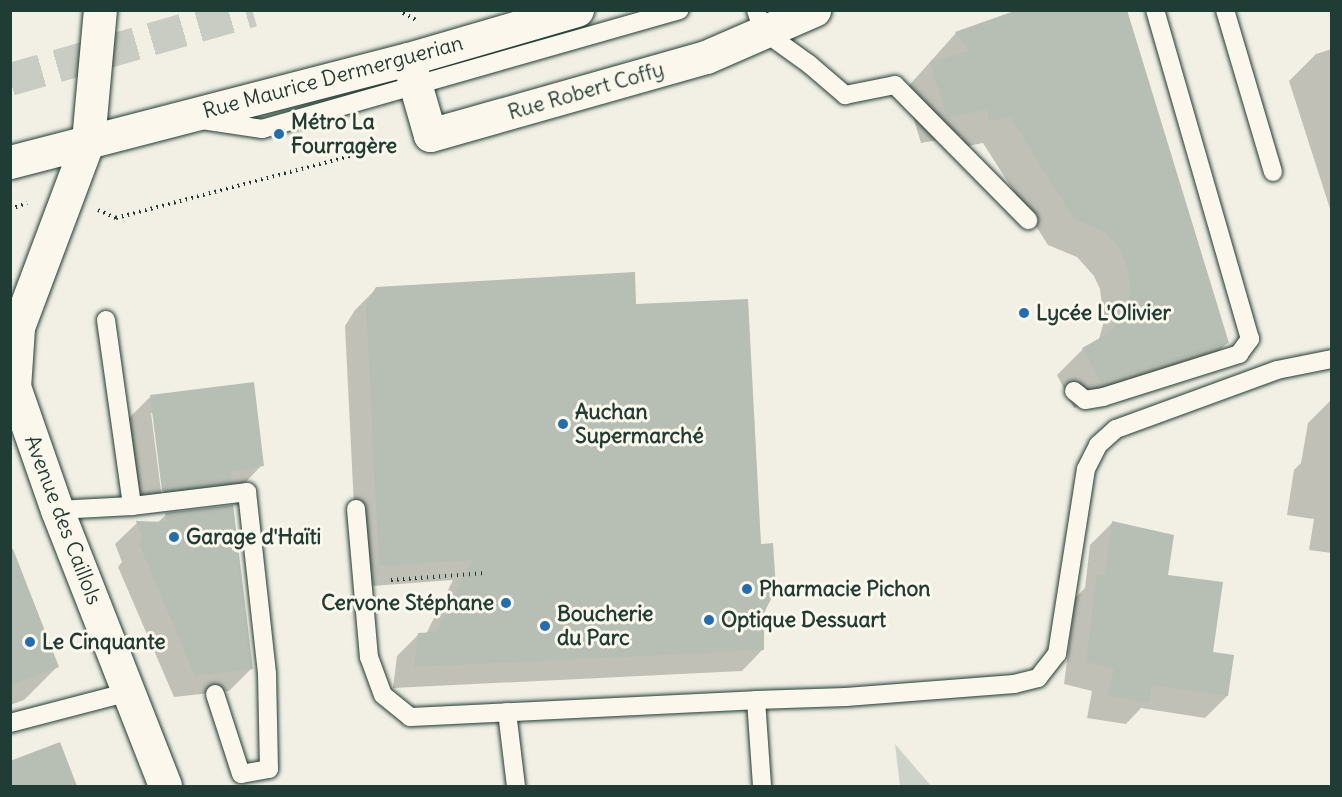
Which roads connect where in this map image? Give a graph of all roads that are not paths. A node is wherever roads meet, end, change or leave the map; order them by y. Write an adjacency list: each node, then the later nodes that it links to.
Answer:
1 (100, 10): 9 (street, Avenue des Caillols)
2 (577, 10): 8 (street, Rue Maurice Dermerguerian)
3 (679, 10): 8 (lane)
4 (814, 10): 7 (street, Rue Robert Coffy)
5 (1155, 10): 16 (lane)
6 (1225, 10): 11 (lane)
7 (760, 21): 8 (street, Rue Robert Coffy); 12 (lane)
8 (412, 72): 9 (street, Rue Maurice Dermerguerian)
9 (88, 141): 10 (street); 15 (street, Avenue des Caillols)
10 (10, 162)
11 (1272, 172)
12 (1028, 220)
13 (106, 320): 17 (lane)
14 (1332, 359): 22 (lane)
15 (12, 382): 19 (street, Avenue des Caillols)
16 (1074, 391)
17 (132, 506): 19 (lane); 21 (lane)
18 (356, 509): 23 (lane)
19 (57, 510): 20 (street, Avenue des Caillols)
20 (129, 692): 24 (lane); 25 (street, Avenue des Caillols)
21 (215, 694)
22 (756, 700): 23 (lane); 27 (lane)
23 (507, 712): 26 (lane)
24 (10, 723)
25 (165, 786)
26 (516, 786)
27 (762, 786)

